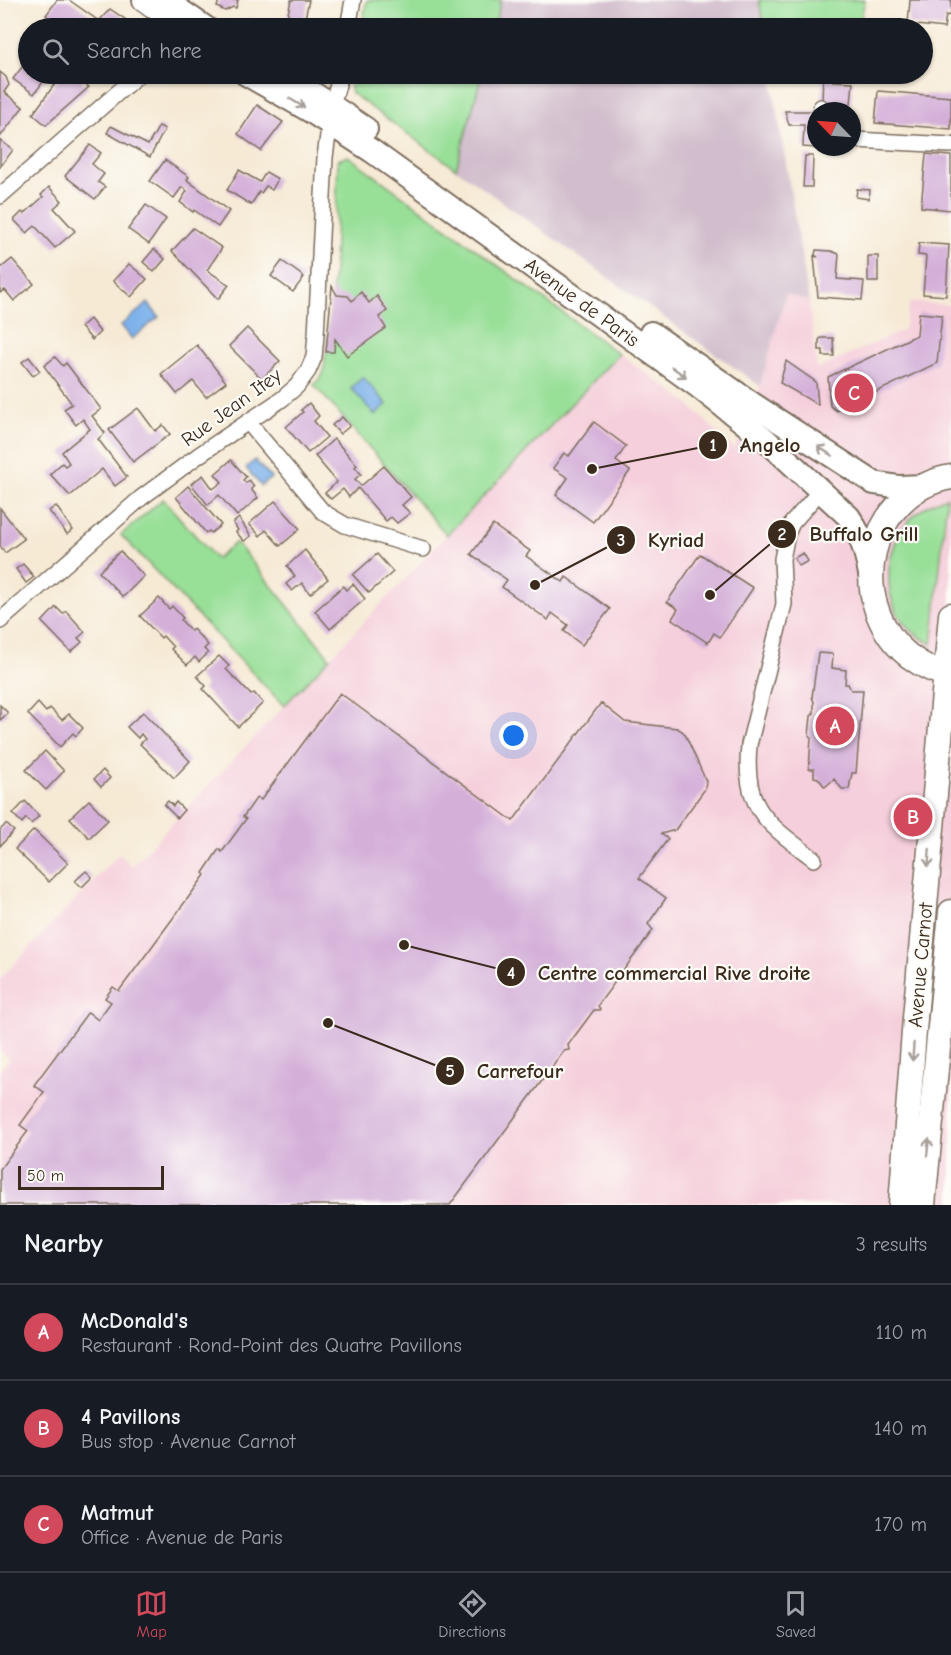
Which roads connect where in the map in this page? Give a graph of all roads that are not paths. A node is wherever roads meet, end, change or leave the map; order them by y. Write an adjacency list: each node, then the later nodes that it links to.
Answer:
1 (144, 0): 4 (main road)
2 (165, 0): 5 (main road)
3 (353, 0): 6 (street)
4 (177, 18)
5 (184, 18)
6 (350, 18)
7 (128, 84): 14 (street)
8 (267, 84): 11 (main road, Avenue de Paris, one-way to 11)
9 (296, 84): 11 (main road, Avenue de Paris)
10 (338, 84): 11 (street, Rue Jean Itey)
11 (331, 114): 15 (street, Rue Jean Itey); 17 (main road, Avenue de Paris, one-way to 11); 18 (main road, Avenue de Paris, one-way to 18)
12 (861, 140): 13 (street)
13 (951, 146)
14 (0, 196)
15 (248, 422): 19 (street); 22 (street, Rue Jean Itey)
16 (951, 477): 17 (main road)
17 (923, 486): 20 (main road)
18 (821, 490): 20 (main road, Avenue de Paris); 24 (street)
19 (423, 549)
20 (870, 574): 23 (main road)
21 (951, 615): 23 (main road, Avenue Carnot)
22 (0, 621)
23 (948, 674): 26 (main road, Avenue Carnot, one-way to 26)
24 (814, 859)
25 (951, 912): 27 (main road, Avenue Carnot, one-way to 25)
26 (901, 1205)
27 (923, 1205)

